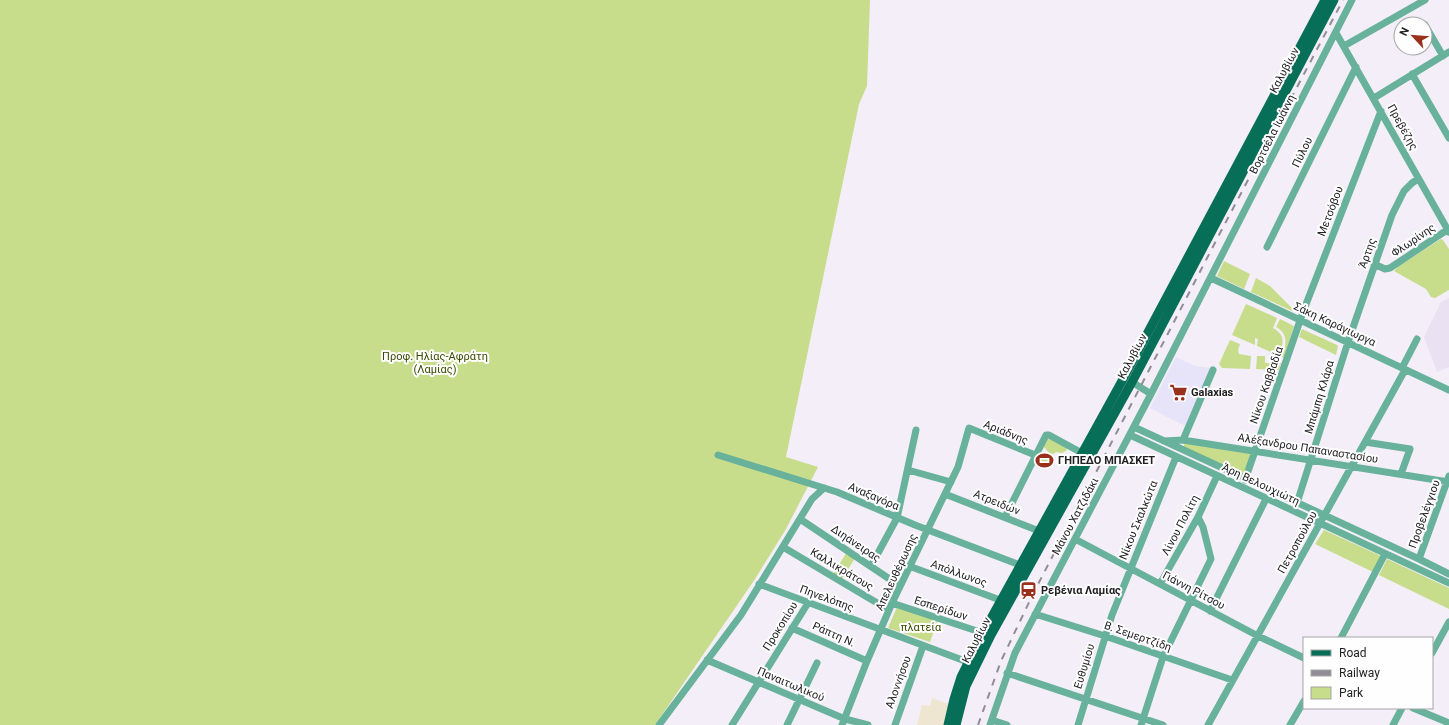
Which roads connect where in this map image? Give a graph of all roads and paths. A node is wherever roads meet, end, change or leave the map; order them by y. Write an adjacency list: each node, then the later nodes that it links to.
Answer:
1 (1324, 0): 35 (main road, Καλυβίων)
2 (1334, 0): 24 (main road, Καλυβίων)
3 (1352, 0): 5 (street, Βορτσέλα Ιωάννη)
4 (1425, 0): 7 (street)
5 (1336, 33): 7 (street, Πρεβέζης); 18 (street, Βορτσέλα Ιωάννη)
6 (1433, 36): 8 (street)
7 (1344, 46): 9 (street, Πρεβέζης)
8 (1446, 54): 10 (street)
9 (1356, 67): 11 (street, Πρεβέζης); 16 (street, Πύλου)
10 (1412, 74): 11 (street); 13 (street)
11 (1374, 98): 12 (street, Πρεβέζης)
12 (1381, 111): 14 (street, Πρεβέζης); 19 (street, Μετσόβου)
13 (1449, 138)
14 (1418, 178): 15 (street, Πρεβέζης); 17 (street, Άρτης)
15 (1448, 231): 17 (street, Φλωρίνης)
16 (1267, 247)
17 (1374, 264): 21 (street, Άρτης)
18 (1211, 278): 19 (street, Σάκη Καράγιωργα); 26 (street, Μάνου Χατζιδάκι)
19 (1300, 320): 21 (street, Σάκη Καράγιωργα); 34 (street, Νίκου Καββαδία)
20 (1416, 339): 22 (street, Πετροπούλου)
21 (1348, 342): 22 (street, Σάκη Καράγιωργα); 39 (street, Μπάμπη Κλάρα)
22 (1404, 369): 25 (street, Σάκη Καράγιωργα); 33 (street, Πετροπούλου)
23 (1213, 370): 31 (street)
24 (1132, 382): 26 (street); 93 (main road, Καλυβίων)
25 (1449, 390)
26 (1151, 394): 27 (street, Μάνου Χατζιδάκι)
27 (1134, 427): 30 (street, Μάνου Χατζιδάκι); 32 (street, Άρη Βελουχιώτη)
28 (969, 428): 37 (street, Αριάδνης); 46 (street, Απελευθέρωσης)
29 (916, 430): 41 (street)
30 (1130, 435): 38 (street, Άρη Βελουχιώτη); 59 (street, Μάνου Χατζιδάκι)
31 (1183, 440): 32 (street, Αλέξανδρου Παπαναστασίου); 34 (street, Αλέξανδρου Παπαναστασίου)
32 (1164, 441): 44 (street, Άρη Βελουχιώτη)
33 (1365, 442): 40 (street, Πετροπούλου); 42 (street)
34 (1256, 451): 39 (street, Αλέξανδρου Παπαναστασίου); 44 (street, Νίκου Καββαδία)
35 (1082, 453): 37 (street); 58 (main road, Καλυβίων)
36 (718, 455): 47 (street, Αναξαγόρα)
37 (1035, 456): 52 (street)
38 (1176, 457): 43 (street, Άρη Βελουχιώτη); 66 (street, Νίκου Σκαλκώτα)
39 (1311, 459): 40 (street, Αλέξανδρου Παπαναστασίου); 50 (street, Μπάμπη Κλάρα)
40 (1352, 467): 42 (street, Αλέξανδρου Παπαναστασίου); 51 (street, Πετροπούλου)
41 (908, 470): 46 (street); 55 (street)
42 (1401, 474): 45 (street, Αλέξανδρου Παπαναστασίου)
43 (1217, 476): 49 (street, Άρη Βελουχιώτη); 53 (street, Λίνου Πολίτη)
44 (1245, 480): 50 (street, Άρη Βελουχιώτη)
45 (1448, 480): 62 (street, Προβελέγγιου)
46 (951, 482): 48 (street, Απελευθέρωσης)
47 (824, 488): 54 (street); 55 (street, Αναξαγόρα)
48 (946, 494): 52 (street, Ατρειδών); 57 (street, Απελευθέρωσης)
49 (1266, 499): 56 (street, Άρη Βελουχιώτη); 77 (street)
50 (1297, 504): 51 (street, Άρη Βελουχιώτη)
51 (1324, 515): 56 (street, Πετροπούλου); 62 (street, Άρη Βελουχιώτη)
52 (1004, 517): 58 (street, Ατρειδών)
53 (1198, 517): 70 (street, Λίνου Πολίτη); 73 (street)
54 (800, 518): 60 (street); 64 (street, Διηάνειρας)
55 (897, 518): 57 (street, Αναξαγόρα); 64 (street)
56 (1320, 523): 61 (street, Άρη Βελουχιώτη); 84 (street, Πετροπούλου)
57 (927, 530): 63 (street, Αναξαγόρα); 65 (street, Απελευθέρωσης)
58 (1039, 531): 63 (main road, Καλυβίων)
59 (1075, 539): 66 (street, Γιάννη Ρίτσου); 78 (street, Μάνου Χατζιδάκι)
60 (783, 547): 69 (street); 76 (street, Καλλικράτους)
61 (1385, 554): 68 (street, Άρη Βελουχιώτη); 85 (street)
62 (1419, 559): 67 (street, Άρη Βελουχιώτη)
63 (1020, 565): 72 (main road, Καλυβίων)
64 (871, 566): 71 (street, Διηάνειρας)
65 (910, 566): 71 (street, Απελευθέρωσης); 72 (street, Απόλλωνος)
66 (1130, 569): 70 (street, Γιάννη Ρίτσου); 83 (street, Ευθυμίου)
67 (1449, 574)
68 (1449, 583)
69 (759, 584): 74 (street, Πηνελόπης); 90 (street)
70 (1160, 584): 73 (street, Γιάννη Ρίτσου)
71 (900, 586): 75 (street, Απελευθέρωσης)
72 (1000, 600): 82 (main road, Καλυβίων)
73 (1191, 601): 77 (street, Γιάννη Ρίτσου); 88 (street)
74 (808, 603): 80 (street, Προκοπίου); 81 (street, Πηνελόπης)
75 (892, 603): 76 (street, Απελευθέρωσης); 82 (street, Εσπερίδων)
76 (889, 610): 81 (street, Απελευθέρωσης)
77 (1210, 611): 84 (street, Γιάννη Ρίτσου)
78 (1035, 614): 83 (street, Β. Σεμερτζίδη); 94 (street, Μάνου Χατζιδάκι)
79 (1449, 622): 87 (street)
80 (792, 628): 91 (street, Ράπτη Ν.); 96 (street, Προκοπίου)
81 (881, 630): 86 (street, Πηνελόπης); 91 (street, Απελευθέρωσης)
82 (983, 633): 93 (main road, Καλυβίων)
83 (1105, 636): 88 (street, Β. Σεμερτζίδη); 98 (street, Ευθυμίου)
84 (1258, 636): 89 (street, Γιάννη Ρίτσου); 95 (street, Πετροπούλου)
85 (1342, 637)
86 (923, 646): 93 (street, Πηνελόπης); 110 (street, Αλοννήσου)
87 (1433, 651)
88 (1163, 657): 95 (street, Β. Σεμερτζίδη); 104 (street)
89 (1303, 658)
90 (707, 660): 96 (street, Παναιτωλικού); 106 (street)
91 (867, 661): 102 (street, Απελευθέρωσης)
92 (817, 663): 97 (street)
93 (972, 664): 111 (main road, Καλυβίων); 112 (main road, Καλυβίων)
94 (1007, 673): 98 (street); 103 (street, Μάνου Χατζιδάκι)
95 (1232, 680): 116 (street, Πετροπούλου)
96 (758, 682): 97 (street, Παναιτωλικού); 107 (street, Προκοπίου)
97 (799, 699): 102 (street, Παναιτωλικού); 108 (street)
98 (1086, 699): 104 (street); 114 (street, Ευθυμίου)
99 (1303, 703): 117 (street)
100 (1401, 709): 118 (street)
101 (1415, 709): 105 (street)
102 (843, 722): 109 (street, Παναιτωλικού)
103 (991, 722): 113 (street)
104 (1142, 722): 115 (street)
105 (1449, 723)
106 (659, 725)
107 (732, 725)
108 (787, 725)
109 (868, 725)
110 (895, 725)
111 (948, 725)
112 (956, 725)
113 (1007, 725)
114 (1078, 725)
115 (1163, 725)
116 (1208, 725)
117 (1290, 725)
118 (1393, 725)

